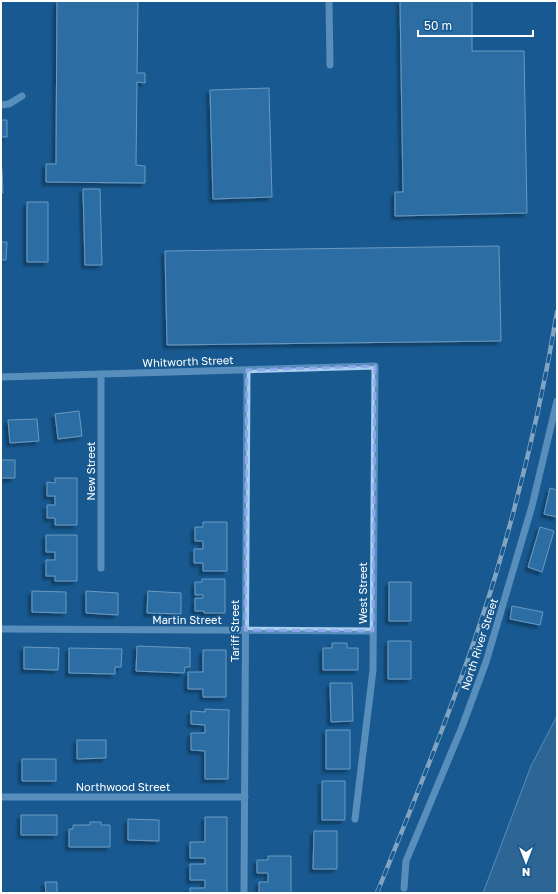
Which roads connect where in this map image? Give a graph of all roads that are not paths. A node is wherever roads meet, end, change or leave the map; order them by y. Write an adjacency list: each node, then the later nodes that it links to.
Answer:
1 (329, 1): 2 (street)
2 (330, 65)
3 (22, 96): 4 (street)
4 (1, 105)
5 (375, 366): 6 (street, Whitworth Street); 13 (street, West Street)
6 (247, 370): 7 (street, Whitworth Street); 12 (street, Tariff Street)
7 (101, 374): 8 (street, Whitworth Street); 10 (street, New Street)
8 (1, 377)
9 (557, 401): 17 (street, North River Street)
10 (101, 568)
11 (1, 629): 12 (street, Martin Street)
12 (245, 630): 13 (street, Martin Street); 15 (street, Tariff Street)
13 (373, 631): 16 (street, West Street)
14 (1, 797): 15 (street, Northwood Street)
15 (245, 797): 18 (street, Tariff Street)
16 (355, 819)
17 (404, 888)
18 (244, 893)

